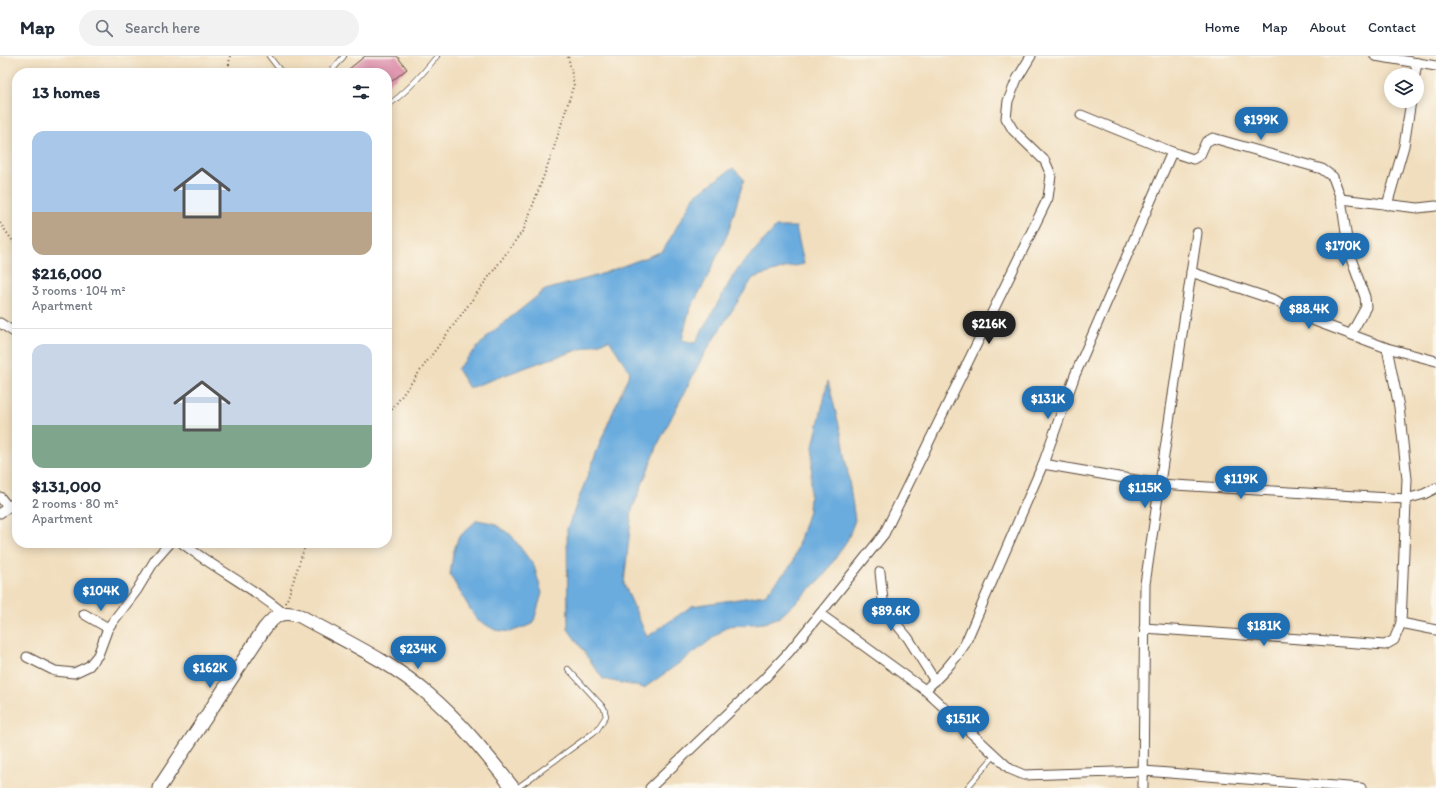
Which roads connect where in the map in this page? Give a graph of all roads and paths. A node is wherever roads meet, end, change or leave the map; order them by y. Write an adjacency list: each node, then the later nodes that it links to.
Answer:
1 (230, 56): 10 (path)
2 (269, 56): 11 (lane)
3 (344, 56): 12 (lane)
4 (438, 56): 14 (lane)
5 (568, 56): 30 (path)
6 (1031, 56): 45 (street)
7 (1374, 56): 8 (street)
8 (1417, 63): 9 (street); 13 (street)
9 (1436, 66)
10 (229, 68)
11 (278, 68)
12 (334, 68)
13 (1416, 68)
14 (392, 102)
15 (1410, 108): 19 (street)
16 (1082, 115): 17 (street)
17 (1172, 152): 18 (street); 31 (street)
18 (1340, 199): 19 (street); 27 (street)
19 (1387, 205): 20 (street)
20 (1436, 206)
21 (0, 223): 23 (path)
22 (1197, 233): 24 (street)
23 (12, 240)
24 (1191, 272): 27 (street); 32 (street)
25 (0, 323): 26 (street)
26 (12, 331)
27 (1351, 334): 28 (street)
28 (1387, 348): 29 (street); 35 (street)
29 (1436, 361)
30 (392, 409)
31 (1043, 464): 32 (street); 52 (street)
32 (1159, 484): 35 (street); 48 (street)
33 (1436, 488): 35 (street)
34 (0, 497): 37 (street)
35 (1406, 499): 46 (street)
36 (12, 504): 37 (street)
37 (8, 507): 38 (street)
38 (0, 513)
39 (166, 548): 47 (street)
40 (189, 548): 43 (street)
41 (304, 548): 43 (path)
42 (880, 572): 52 (street)
43 (283, 613): 56 (street); 57 (street)
44 (84, 614): 47 (street)
45 (820, 614): 53 (street); 59 (street)
46 (1401, 623): 48 (street); 49 (street)
47 (108, 628): 50 (street)
48 (1144, 628): 55 (street)
49 (1436, 630)
50 (27, 657)
51 (568, 669): 58 (lane)
52 (935, 681): 53 (street)
53 (925, 690): 54 (street)
54 (994, 755): 55 (street); 60 (lane)
55 (1144, 771): 61 (street); 62 (street)
56 (159, 788)
57 (513, 788)
58 (517, 788)
59 (650, 788)
60 (967, 788)
61 (1143, 788)
62 (1361, 788)

